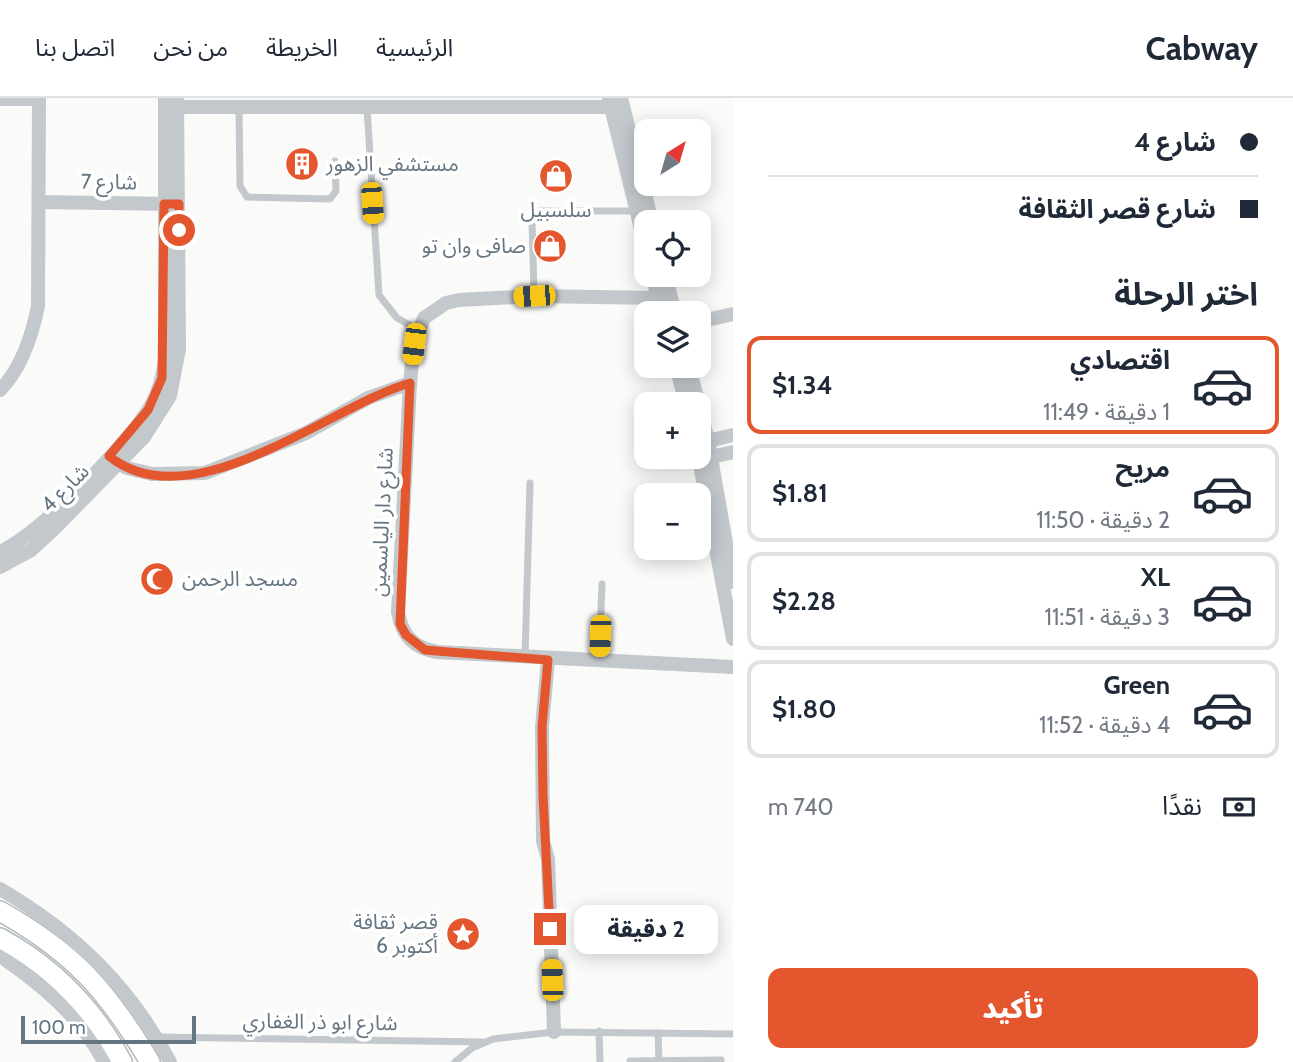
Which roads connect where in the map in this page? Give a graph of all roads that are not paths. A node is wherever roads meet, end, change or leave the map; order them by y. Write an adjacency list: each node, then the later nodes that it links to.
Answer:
1 (0, 99): 2 (street)
2 (39, 99): 9 (street)
3 (171, 103): 4 (street); 10 (street, شارع 4); 11 (street, شارع 4)
4 (205, 103): 7 (street)
5 (615, 103): 6 (street); 12 (street); 13 (street)
6 (367, 108): 7 (street); 21 (lane)
7 (239, 109): 8 (lane)
8 (335, 161)
9 (38, 202): 10 (street, شارع 7); 23 (street)
10 (164, 204): 11 (street, شارع 7); 28 (street, شارع 4)
11 (179, 204): 28 (street, شارع 4)
12 (636, 210)
13 (648, 210)
14 (634, 211): 16 (lane)
15 (655, 287): 17 (street)
16 (534, 296): 17 (street); 21 (street)
17 (658, 298): 18 (street)
18 (659, 301)
19 (733, 314): 20 (street)
20 (711, 319)
21 (417, 329): 22 (street, شارع دار الياسمين)
22 (410, 383): 28 (street); 37 (street, شارع دار الياسمين)
23 (0, 390)
24 (733, 435): 25 (street)
25 (711, 440)
26 (733, 452): 27 (street)
27 (711, 455)
28 (114, 460): 32 (street, شارع 4); 33 (street, شارع 4)
29 (707, 469): 36 (street)
30 (708, 469): 34 (street)
31 (530, 483): 37 (lane)
32 (0, 552)
33 (0, 567)
34 (733, 582)
35 (602, 584): 39 (lane)
36 (733, 639)
37 (525, 658): 38 (street, شارع دار الياسمين)
38 (548, 660): 39 (street, شارع دار الياسمين); 45 (street)
39 (599, 662): 40 (street, شارع دار الياسمين)
40 (733, 667)
41 (4, 902): 48 (street); 55 (street)
42 (0, 938): 54 (street)
43 (0, 956): 53 (street)
44 (599, 1031): 45 (lane, شارع ابو ذر الغفاري); 46 (lane, شارع ابو ذر الغفاري); 58 (lane)
45 (554, 1032): 49 (lane, شارع ابو ذر الغفاري)
46 (659, 1033): 47 (lane, شارع ابو ذر الغفاري); 51 (lane)
47 (733, 1034)
48 (157, 1037): 49 (lane, شارع ابو ذر الغفاري); 56 (street)
49 (482, 1042): 57 (lane, شارع ابو ذر الغفاري)
50 (630, 1060): 51 (lane)
51 (659, 1060): 52 (lane)
52 (721, 1060)
53 (104, 1062)
54 (122, 1062)
55 (150, 1062)
56 (170, 1062)
57 (455, 1062)
58 (600, 1062)

